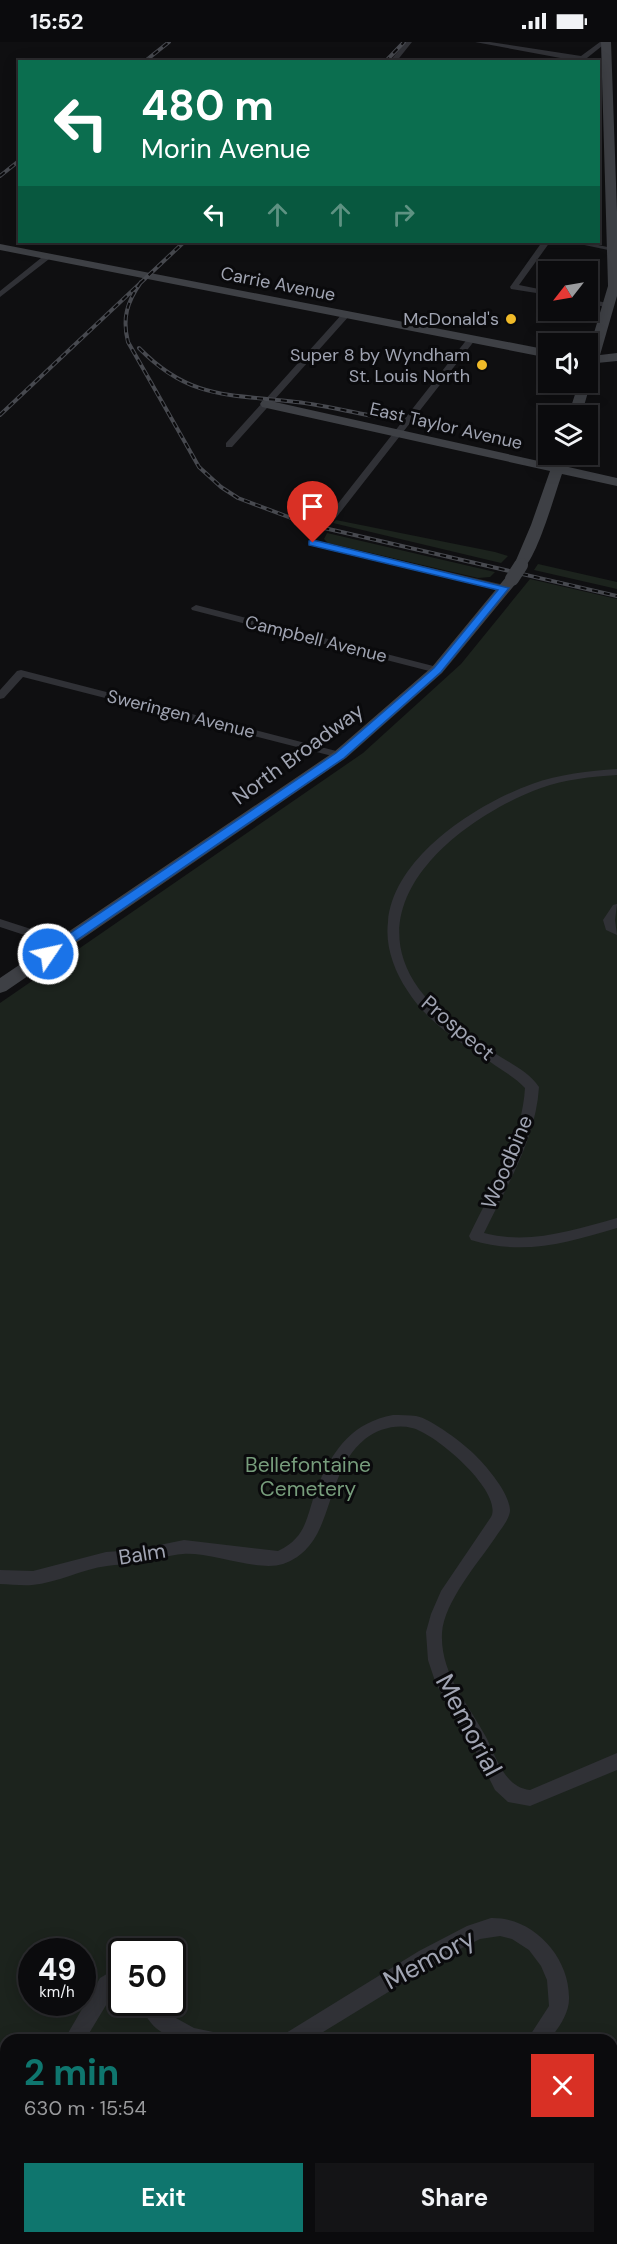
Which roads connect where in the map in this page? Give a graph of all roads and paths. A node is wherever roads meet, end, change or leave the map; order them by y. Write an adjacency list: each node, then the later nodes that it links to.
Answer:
1 (409, 42): 4 (street)
2 (478, 42): 5 (street)
3 (605, 42): 5 (street); 6 (main road)
4 (394, 60)
5 (578, 60)
6 (603, 102): 7 (main road)
7 (604, 146): 11 (main road)
8 (545, 243): 13 (street)
9 (580, 243): 11 (street)
10 (0, 247): 12 (main road, Carrie Avenue)
11 (613, 249): 16 (main road)
12 (49, 256): 14 (street); 17 (main road, Carrie Avenue)
13 (538, 291)
14 (0, 295)
15 (598, 303): 16 (street)
16 (609, 306): 18 (main road)
17 (346, 315): 19 (main road, Carrie Avenue); 24 (street)
18 (599, 339): 20 (main road)
19 (471, 340): 21 (main road, Carrie Avenue); 25 (street)
20 (617, 348)
21 (538, 352)
22 (617, 357): 23 (main road)
23 (598, 359)
24 (266, 404): 25 (main road, East Taylor Avenue); 26 (street)
25 (398, 433): 28 (main road, East Taylor Avenue); 30 (street)
26 (229, 445)
27 (558, 465): 28 (main road, North Broadway)
28 (557, 469): 29 (main road, East Taylor Avenue); 32 (main road, North Broadway)
29 (617, 482)
30 (332, 517)
31 (313, 543): 32 (street)
32 (512, 577): 34 (main road, North Broadway)
33 (196, 608): 34 (street, Campbell Avenue)
34 (437, 670): 36 (main road, North Broadway)
35 (0, 696): 36 (street, Sweringen Avenue)
36 (340, 755): 41 (main road, North Broadway)
37 (617, 772): 43 (street, Prospect)
38 (617, 908): 40 (street)
39 (0, 923): 41 (street)
40 (613, 929)
41 (64, 944): 42 (main road, North Broadway)
42 (0, 987)
43 (532, 1087): 44 (street, Woodbine)
44 (617, 1223)
45 (285, 1555): 46 (street, Balm); 47 (street, Memorial)
46 (0, 1577)
47 (617, 1761)
48 (108, 1984): 50 (street)
49 (156, 2016): 51 (street)
50 (78, 2034)
51 (186, 2034)
52 (303, 2034): 53 (street, Memory)
53 (542, 2034)

